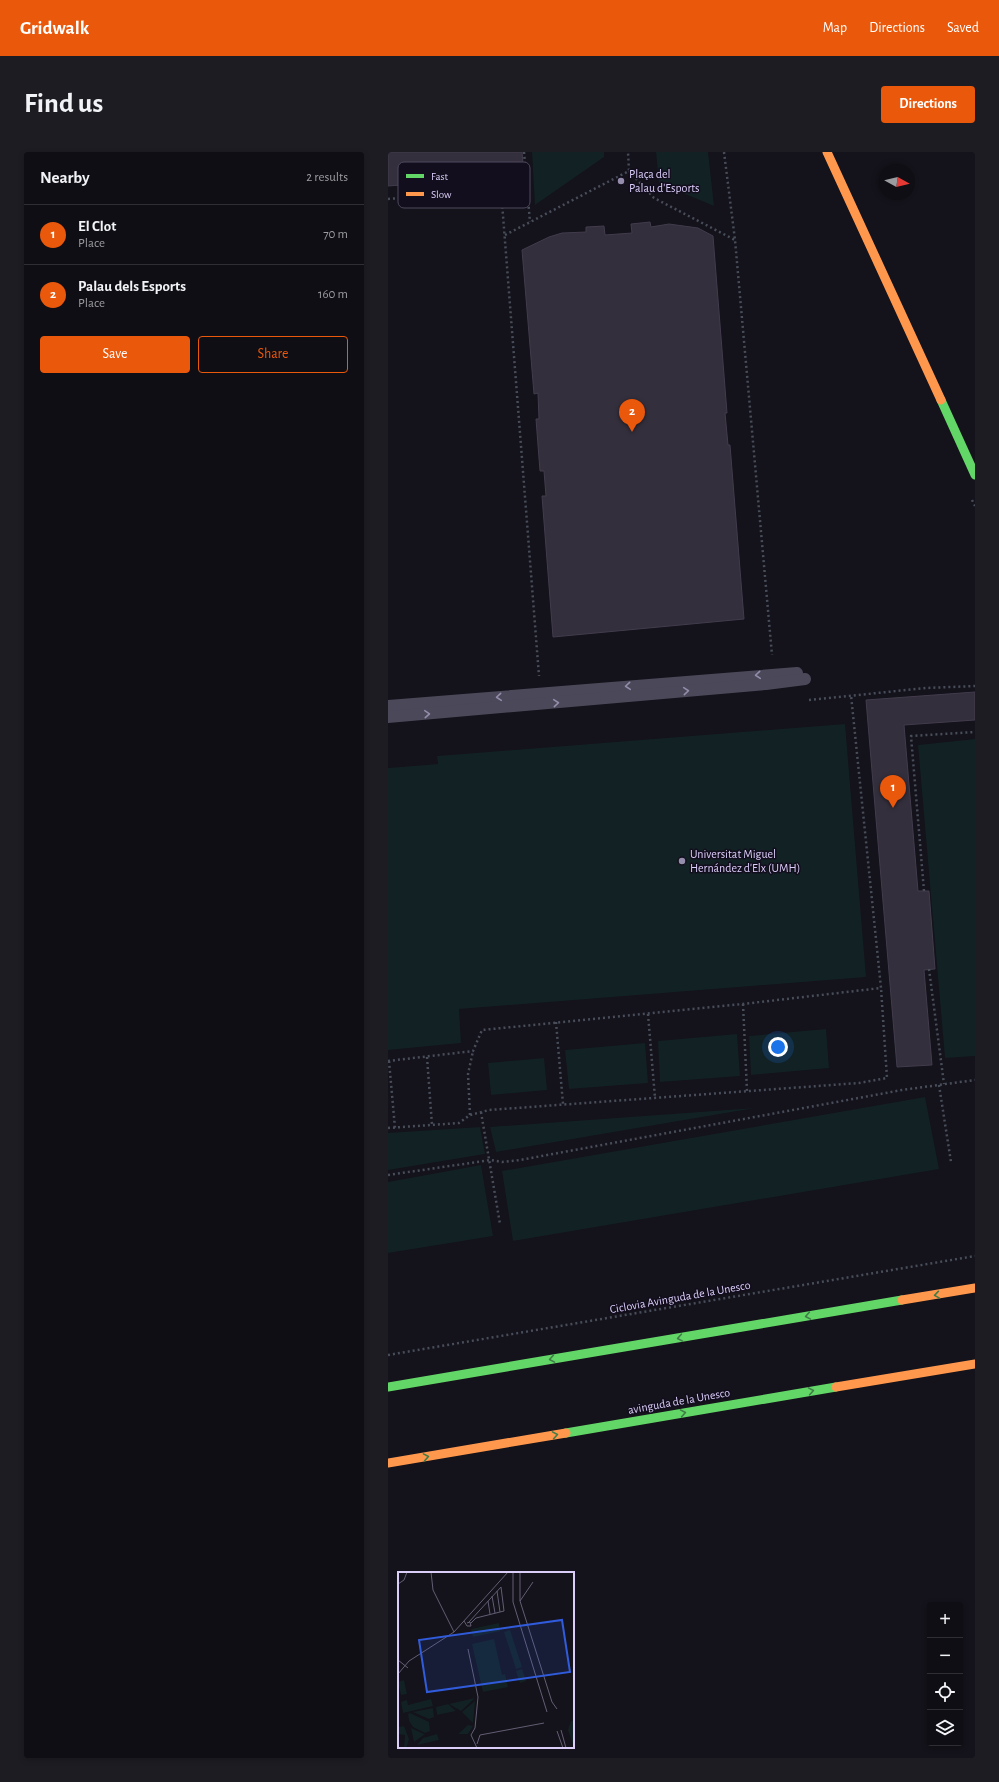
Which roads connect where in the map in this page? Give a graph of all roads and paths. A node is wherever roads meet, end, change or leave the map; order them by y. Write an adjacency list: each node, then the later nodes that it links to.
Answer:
1 (524, 152): 5 (path)
2 (628, 152): 6 (path)
3 (724, 152): 13 (path)
4 (827, 152): 14 (main road)
5 (525, 162)
6 (629, 171): 11 (path); 13 (path)
7 (398, 199): 8 (path)
8 (388, 200)
9 (503, 208): 12 (path)
10 (529, 208): 11 (path)
11 (530, 222): 12 (path)
12 (505, 235): 16 (path)
13 (735, 240): 15 (path)
14 (975, 475)
15 (772, 658)
16 (539, 680)
17 (975, 686): 18 (path)
18 (851, 695): 19 (path); 25 (path)
19 (807, 700)
20 (388, 706): 21 (lane, one-way to 20)
21 (388, 717)
22 (975, 732): 23 (path)
23 (924, 891)
24 (929, 969): 33 (path)
25 (881, 988): 26 (path); 35 (path)
26 (743, 1004): 27 (path); 35 (path)
27 (648, 1014): 28 (path); 36 (path)
28 (556, 1022): 29 (path); 37 (path)
29 (474, 1051): 30 (path); 39 (path)
30 (427, 1057): 31 (path); 40 (path)
31 (388, 1061): 42 (path)
32 (975, 1080): 33 (path)
33 (944, 1084): 34 (path)
34 (939, 1085): 43 (path); 44 (path)
35 (747, 1091): 36 (path)
36 (655, 1098): 37 (path)
37 (563, 1104): 38 (path)
38 (482, 1112): 39 (path); 43 (path)
39 (470, 1115): 40 (path)
40 (432, 1125): 42 (path)
41 (388, 1128): 42 (path)
42 (396, 1128)
43 (491, 1160): 45 (path); 46 (path)
44 (951, 1162)
45 (388, 1175)
46 (500, 1224)
47 (975, 1256): 49 (path, Ciclovia Avinguda de la Unesco)
48 (975, 1288): 51 (main road, one-way to 51)
49 (388, 1355)
50 (975, 1364): 52 (main road, avinguda de la Unesco, one-way to 50)
51 (388, 1387)
52 (388, 1464)

